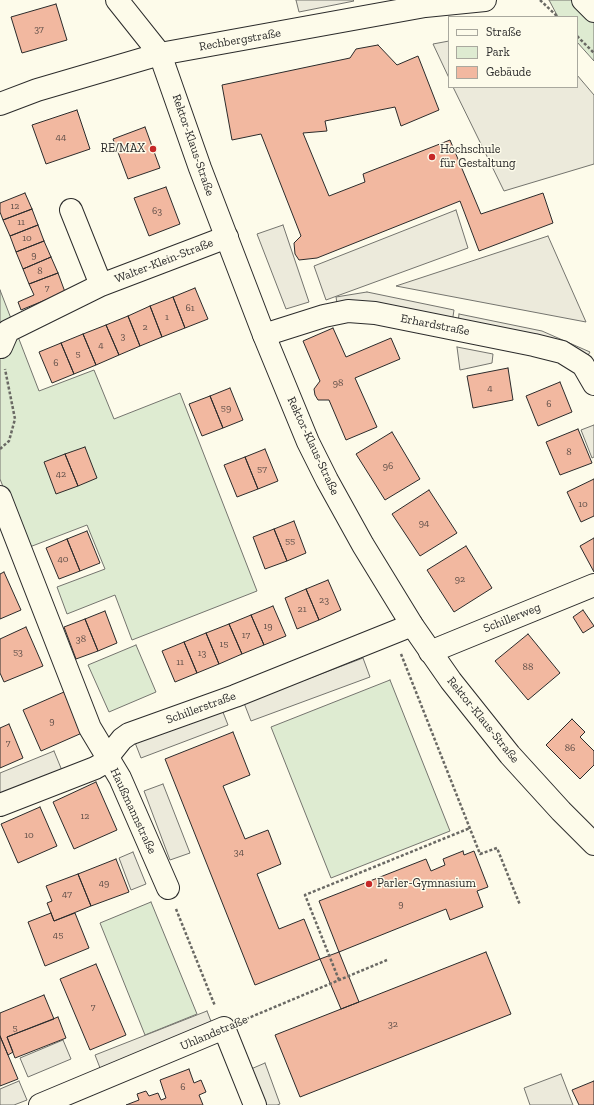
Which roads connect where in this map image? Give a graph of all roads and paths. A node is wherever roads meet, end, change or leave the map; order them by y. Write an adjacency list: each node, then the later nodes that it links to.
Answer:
1 (117, 0): 9 (street, Rektor-Klaus-Straße)
2 (485, 0): 9 (street, Rechbergstraße)
3 (540, 0): 6 (path)
4 (583, 0): 5 (street)
5 (594, 11)
6 (557, 16)
7 (578, 37): 8 (path)
8 (594, 53)
9 (160, 54): 10 (street, Rechbergstraße); 12 (street, Rektor-Klaus-Straße)
10 (0, 104)
11 (71, 210): 13 (street, Walter-Klein-Straße)
12 (227, 237): 13 (street, Walter-Klein-Straße); 14 (street, Rektor-Klaus-Straße)
13 (101, 285): 15 (street, Walter-Klein-Straße)
14 (264, 335): 16 (street, Erhardstraße); 20 (street, Rektor-Klaus-Straße)
15 (1, 347): 17 (path)
16 (594, 384)
17 (0, 449)
18 (0, 497): 23 (street, Haußmannstraße)
19 (594, 585): 22 (street, Schillerweg)
20 (412, 625): 21 (street, Schillerstraße); 22 (street, Rektor-Klaus-Straße)
21 (392, 633): 23 (street, Schillerstraße); 25 (path)
22 (430, 652): 26 (street, Rektor-Klaus-Straße)
23 (108, 758): 24 (street, Schillerstraße); 27 (street, Haußmannstraße)
24 (0, 805)
25 (470, 828): 28 (path); 30 (path)
26 (594, 844)
27 (168, 888): 31 (path)
28 (520, 905)
29 (388, 960): 30 (path, Uhlandstraße)
30 (339, 980): 31 (path, Uhlandstraße)
31 (224, 1028): 32 (street, Uhlandstraße); 33 (street)
32 (40, 1105)
33 (255, 1105)

